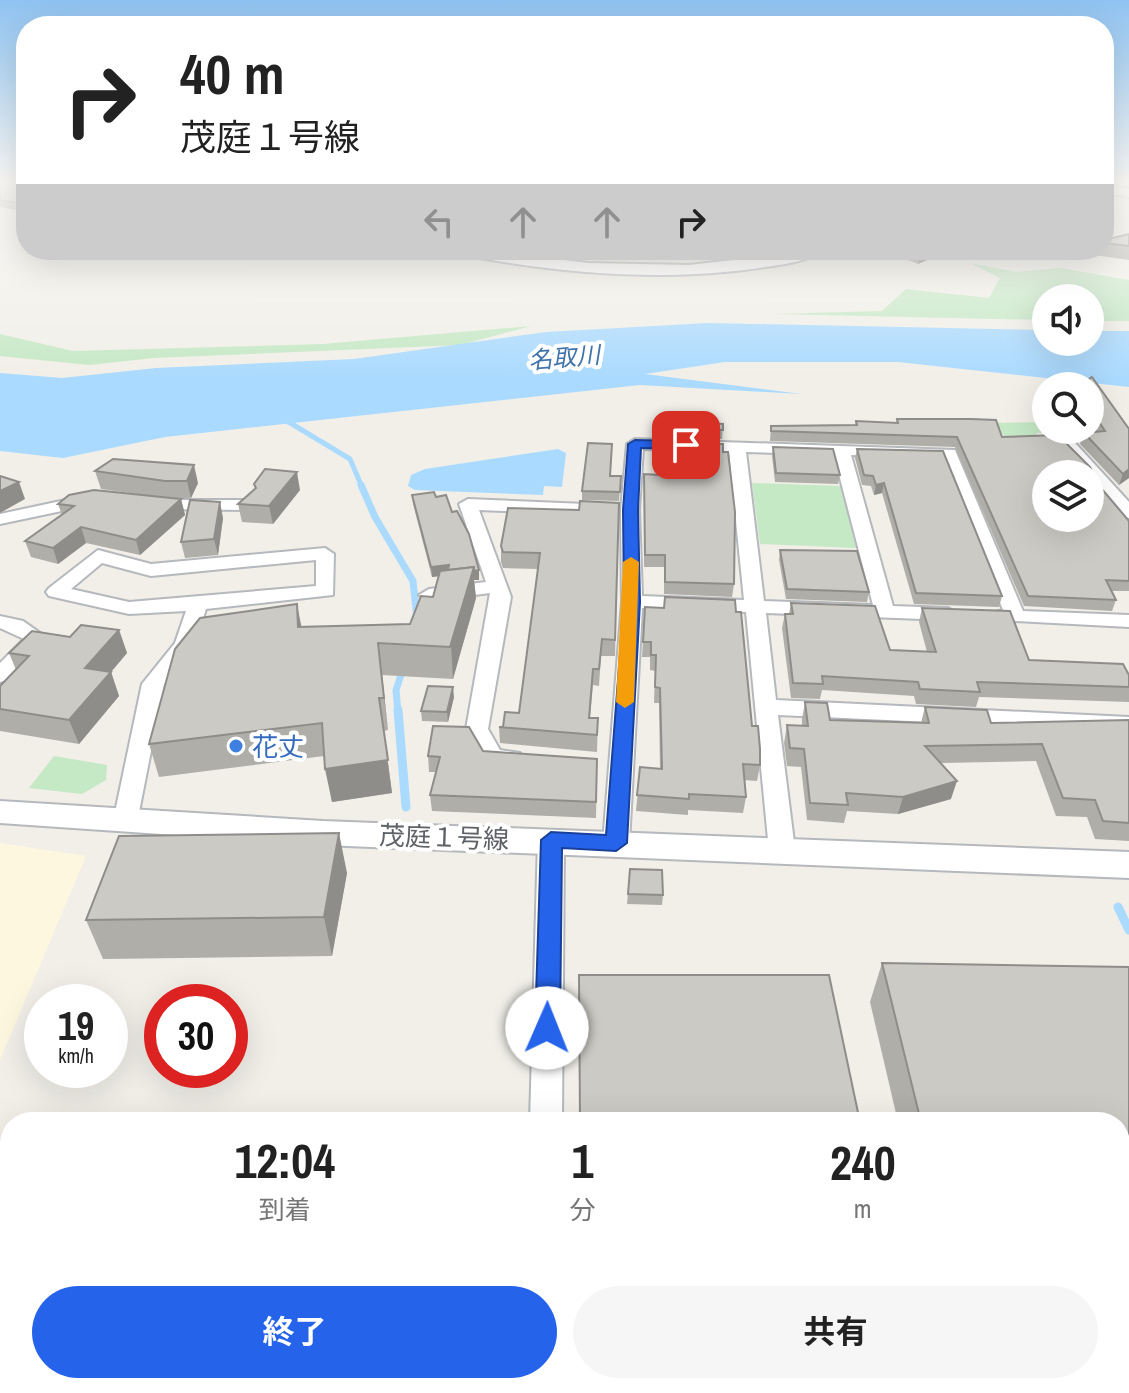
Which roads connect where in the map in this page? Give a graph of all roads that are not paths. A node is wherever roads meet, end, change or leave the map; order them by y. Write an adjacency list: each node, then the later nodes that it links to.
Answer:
1 (509, 260): 4 (street)
2 (758, 260): 4 (street)
3 (776, 260): 4 (street)
4 (764, 263)
5 (1067, 444): 12 (street)
6 (737, 446): 7 (street); 11 (street); 18 (street)
7 (841, 449): 19 (street); 20 (street)
8 (113, 499): 13 (street)
9 (141, 503): 10 (street)
10 (248, 505)
11 (630, 510): 14 (street); 16 (street)
12 (1129, 513)
13 (0, 519)
14 (498, 586): 15 (street); 26 (street)
15 (429, 595)
16 (632, 602): 18 (street); 30 (street)
17 (198, 604): 17 (street); 28 (street)
18 (756, 608): 19 (street); 24 (street)
19 (885, 612): 20 (street)
20 (1015, 616): 21 (street)
21 (1129, 621)
22 (0, 622): 23 (street)
23 (0, 675)
24 (764, 707): 25 (street); 31 (street)
25 (1129, 724)
26 (535, 760)
27 (0, 812): 28 (street, 茂庭１号線)
28 (125, 822): 29 (street, 茂庭１号線)
29 (551, 840): 30 (street, 茂庭１号線); 33 (street)
30 (616, 843): 31 (street, 茂庭１号線)
31 (782, 850): 32 (street, 茂庭１号線)
32 (1129, 865)
33 (546, 1112)

